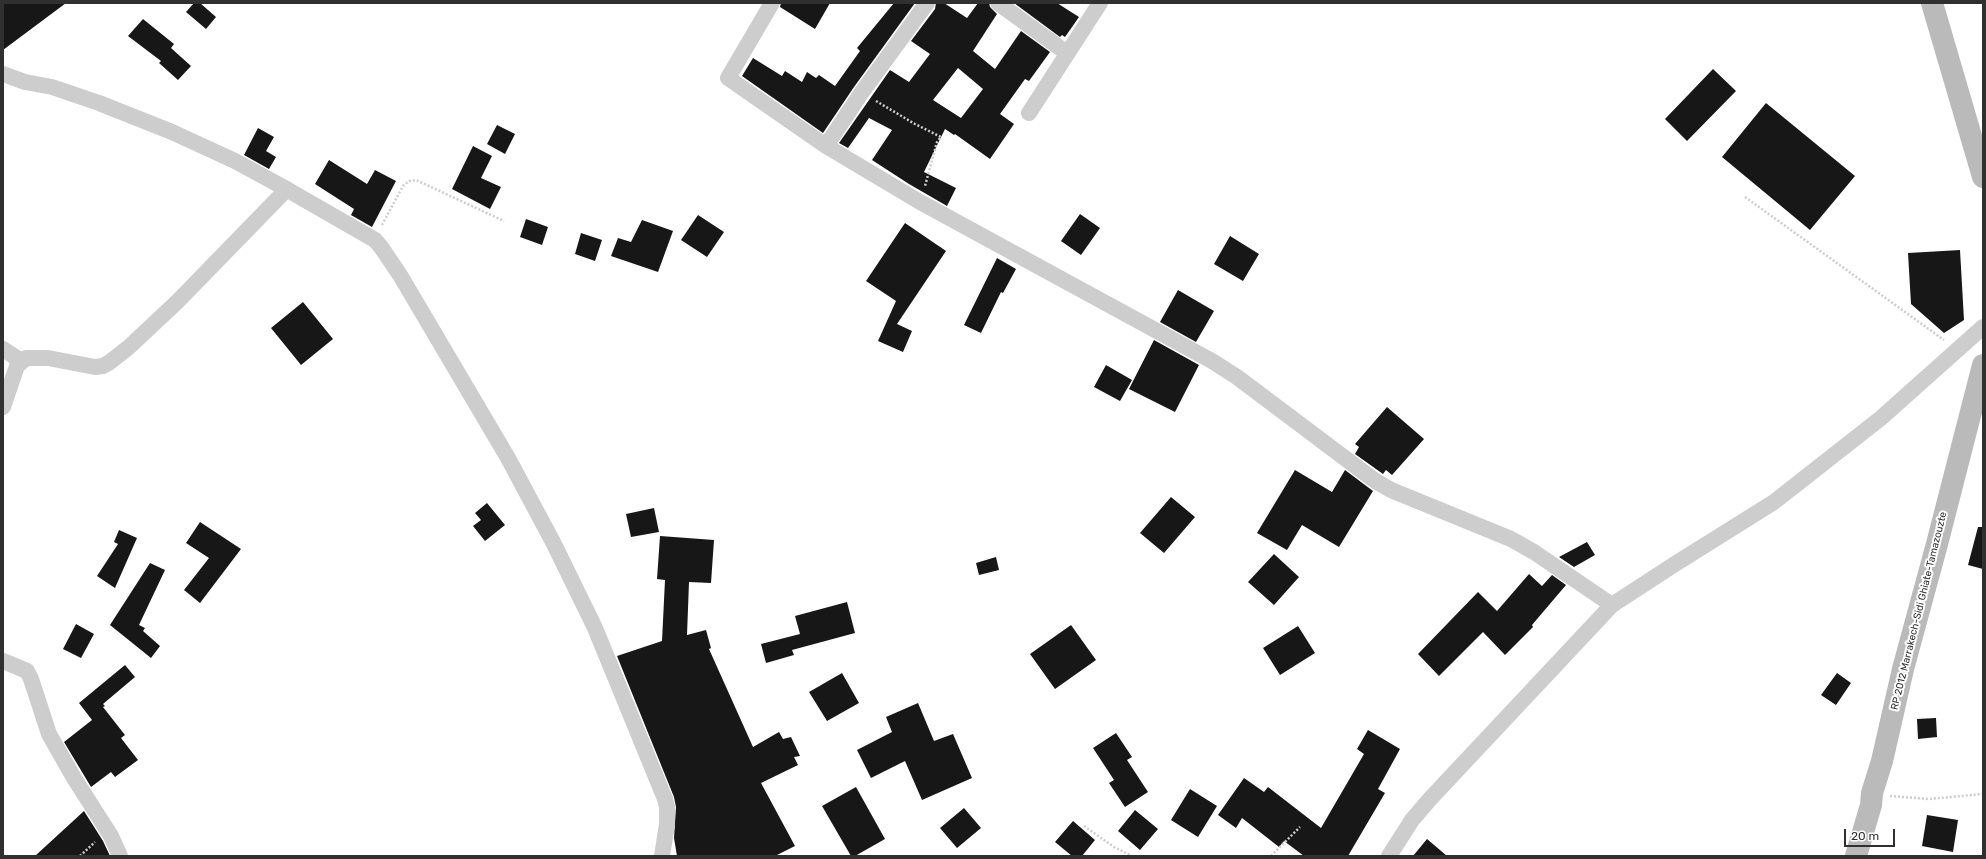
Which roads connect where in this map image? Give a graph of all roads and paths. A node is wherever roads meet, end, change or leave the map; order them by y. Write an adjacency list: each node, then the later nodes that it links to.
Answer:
1 (772, 3): 10 (street)
2 (927, 3): 8 (street)
3 (998, 3): 6 (street)
4 (1100, 3): 6 (street)
5 (1932, 3): 11 (street)
6 (1068, 53): 9 (street)
7 (3, 74): 12 (street)
8 (862, 92): 10 (street); 14 (path)
9 (1029, 113)
10 (826, 146): 14 (street)
11 (1983, 177)
12 (287, 190): 16 (street); 20 (street)
13 (1745, 197): 19 (path)
14 (920, 202): 23 (street)
15 (504, 221): 16 (path)
16 (375, 240): 32 (street)
17 (1983, 327): 19 (street)
18 (3, 349): 20 (street)
19 (1958, 350): 23 (street)
20 (21, 361): 22 (street)
21 (1983, 365): 25 (street, RP 2012 Marrakech-Sidi Ghiate-Tamazouzte)
22 (3, 407)
23 (1612, 606): 35 (street)
24 (3, 661): 29 (street)
25 (1872, 792): 26 (path); 36 (street, RP 2012 Marrakech-Sidi Ghiate-Tamazouzte)
26 (1983, 794)
27 (1084, 826): 33 (path)
28 (1300, 827): 34 (path)
29 (107, 830): 30 (path); 31 (street)
30 (80, 856)
31 (120, 856)
32 (662, 856)
33 (1132, 856)
34 (1271, 856)
35 (1389, 856)
36 (1856, 856)

